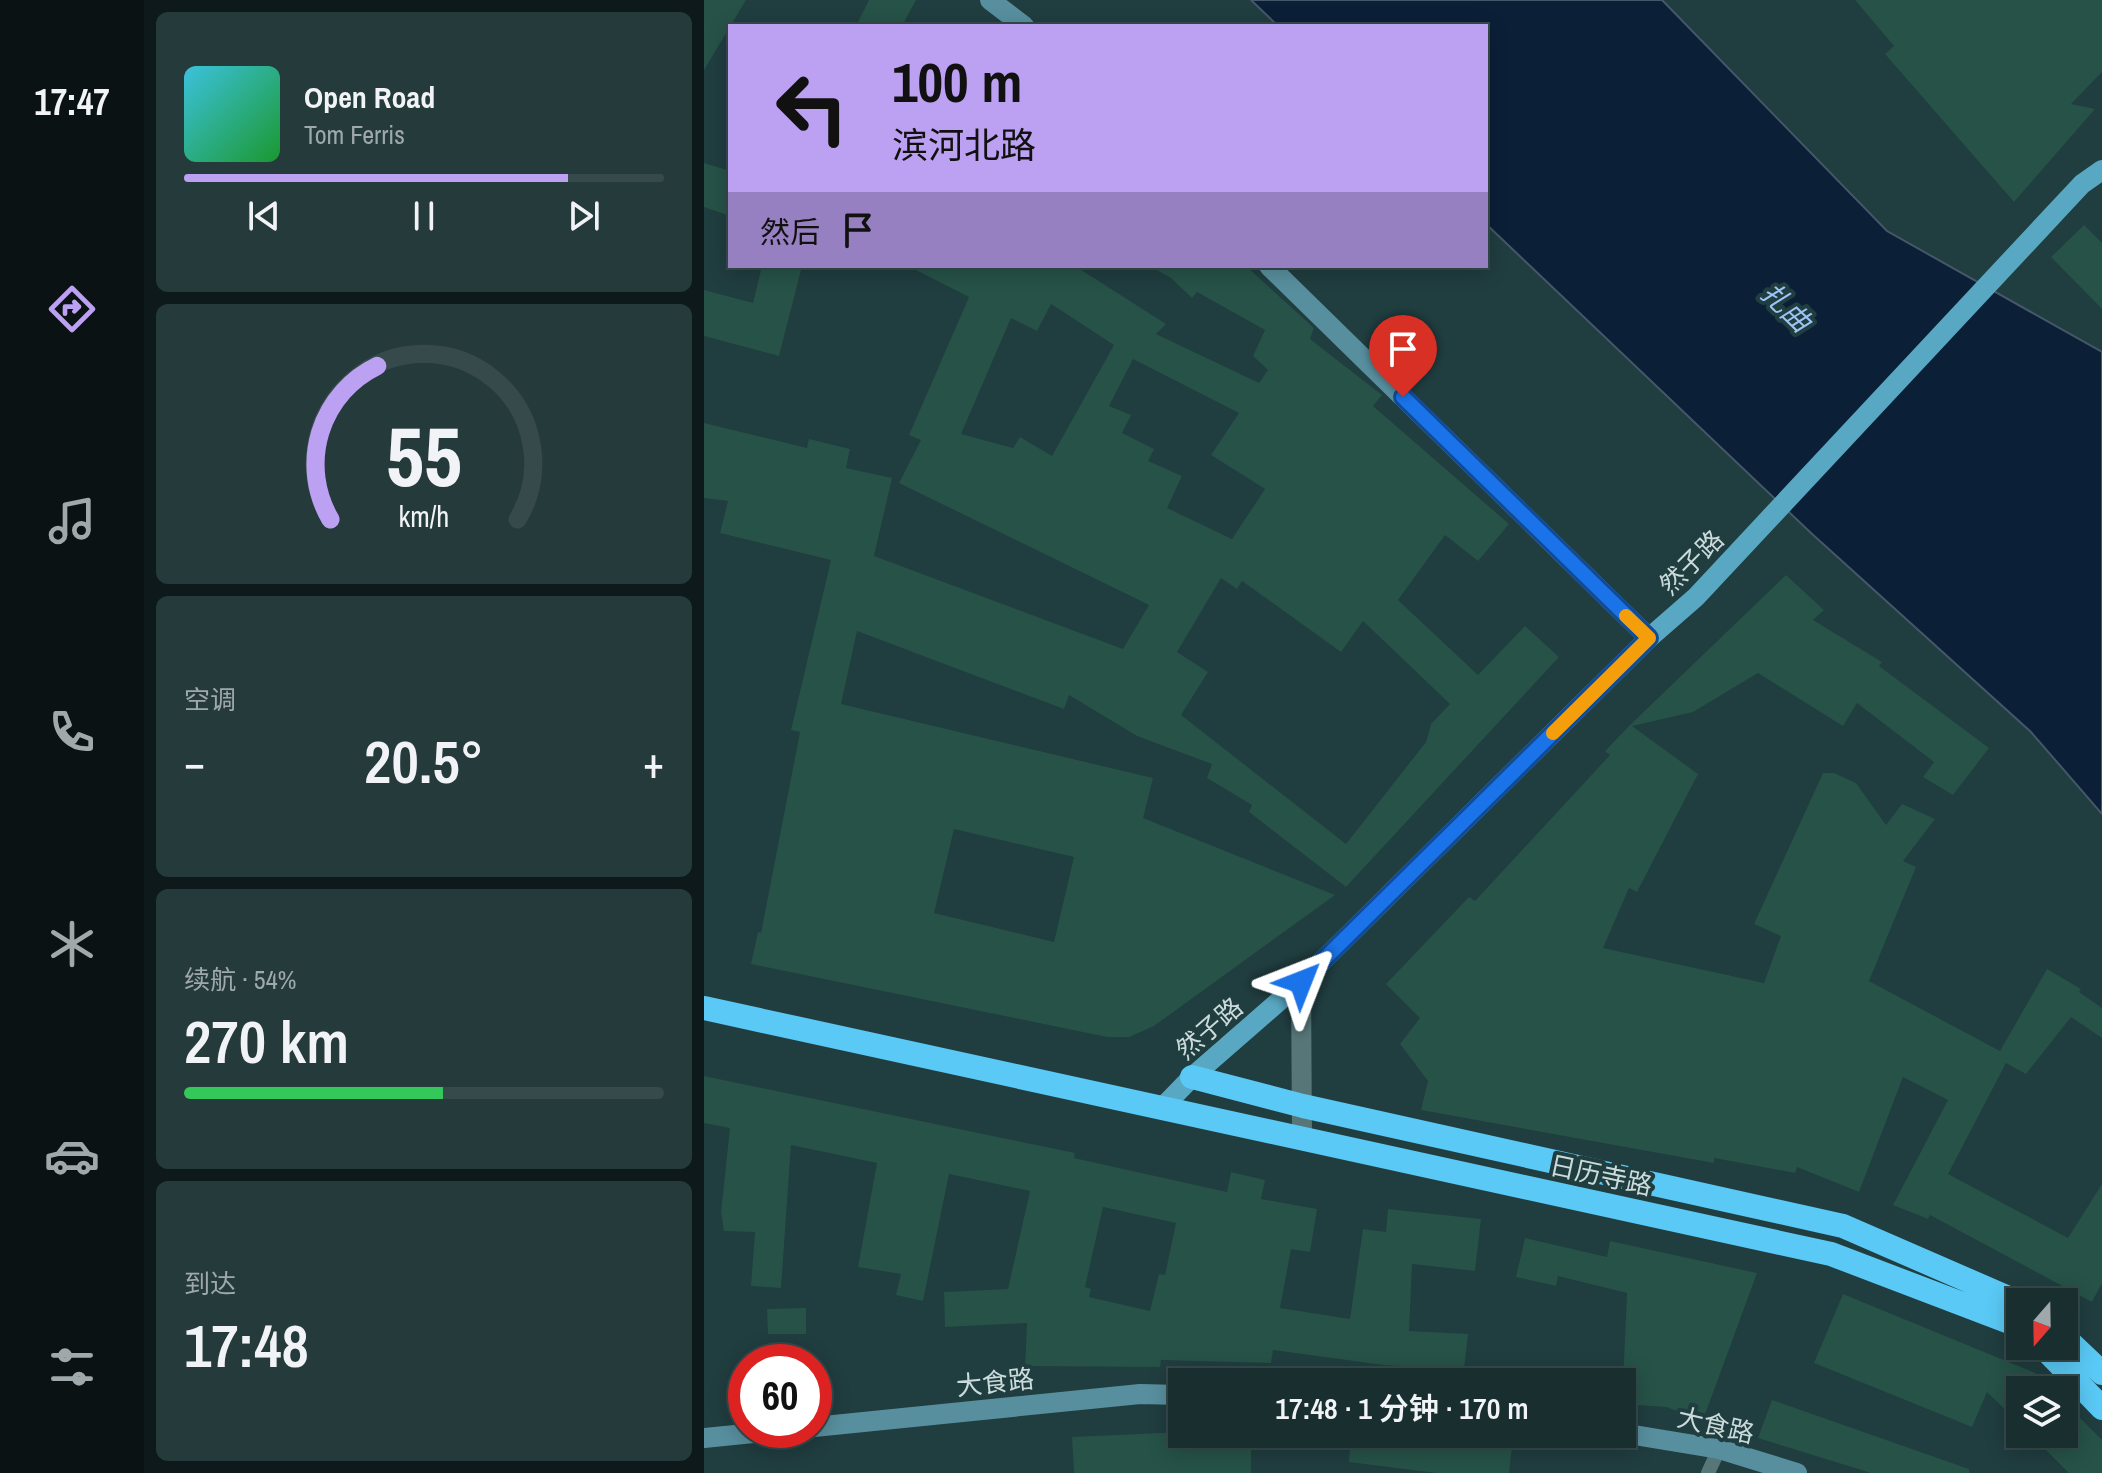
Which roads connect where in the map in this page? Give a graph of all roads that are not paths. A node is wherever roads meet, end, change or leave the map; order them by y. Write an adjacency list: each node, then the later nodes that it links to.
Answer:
1 (990, 0): 2 (street)
2 (1021, 24)
3 (2102, 170): 5 (main road, 然子路)
4 (1271, 268): 5 (street)
5 (1649, 638): 6 (main road, 然子路)
6 (1301, 982): 8 (main road, 然子路); 9 (street)
7 (704, 1008): 10 (highway, 日历寺路)
8 (1192, 1077): 9 (highway, 日历寺路); 10 (main road, 然子路)
9 (1303, 1106): 11 (street); 12 (highway, 日历寺路)
10 (1162, 1108): 11 (highway, 日历寺路)
11 (1302, 1137): 13 (highway, 日历寺路)
12 (2006, 1297)
13 (2006, 1321)
14 (2078, 1350): 16 (highway)
15 (2056, 1360): 18 (highway)
16 (2102, 1373)
17 (1168, 1395): 19 (street, 大食路)
18 (2102, 1408)
19 (832, 1425)
20 (1636, 1435): 23 (street, 大食路)
21 (728, 1436): 22 (street)
22 (704, 1438)
23 (1719, 1449): 24 (lane); 25 (street, 大食路)
24 (1708, 1473)
25 (1797, 1473)

